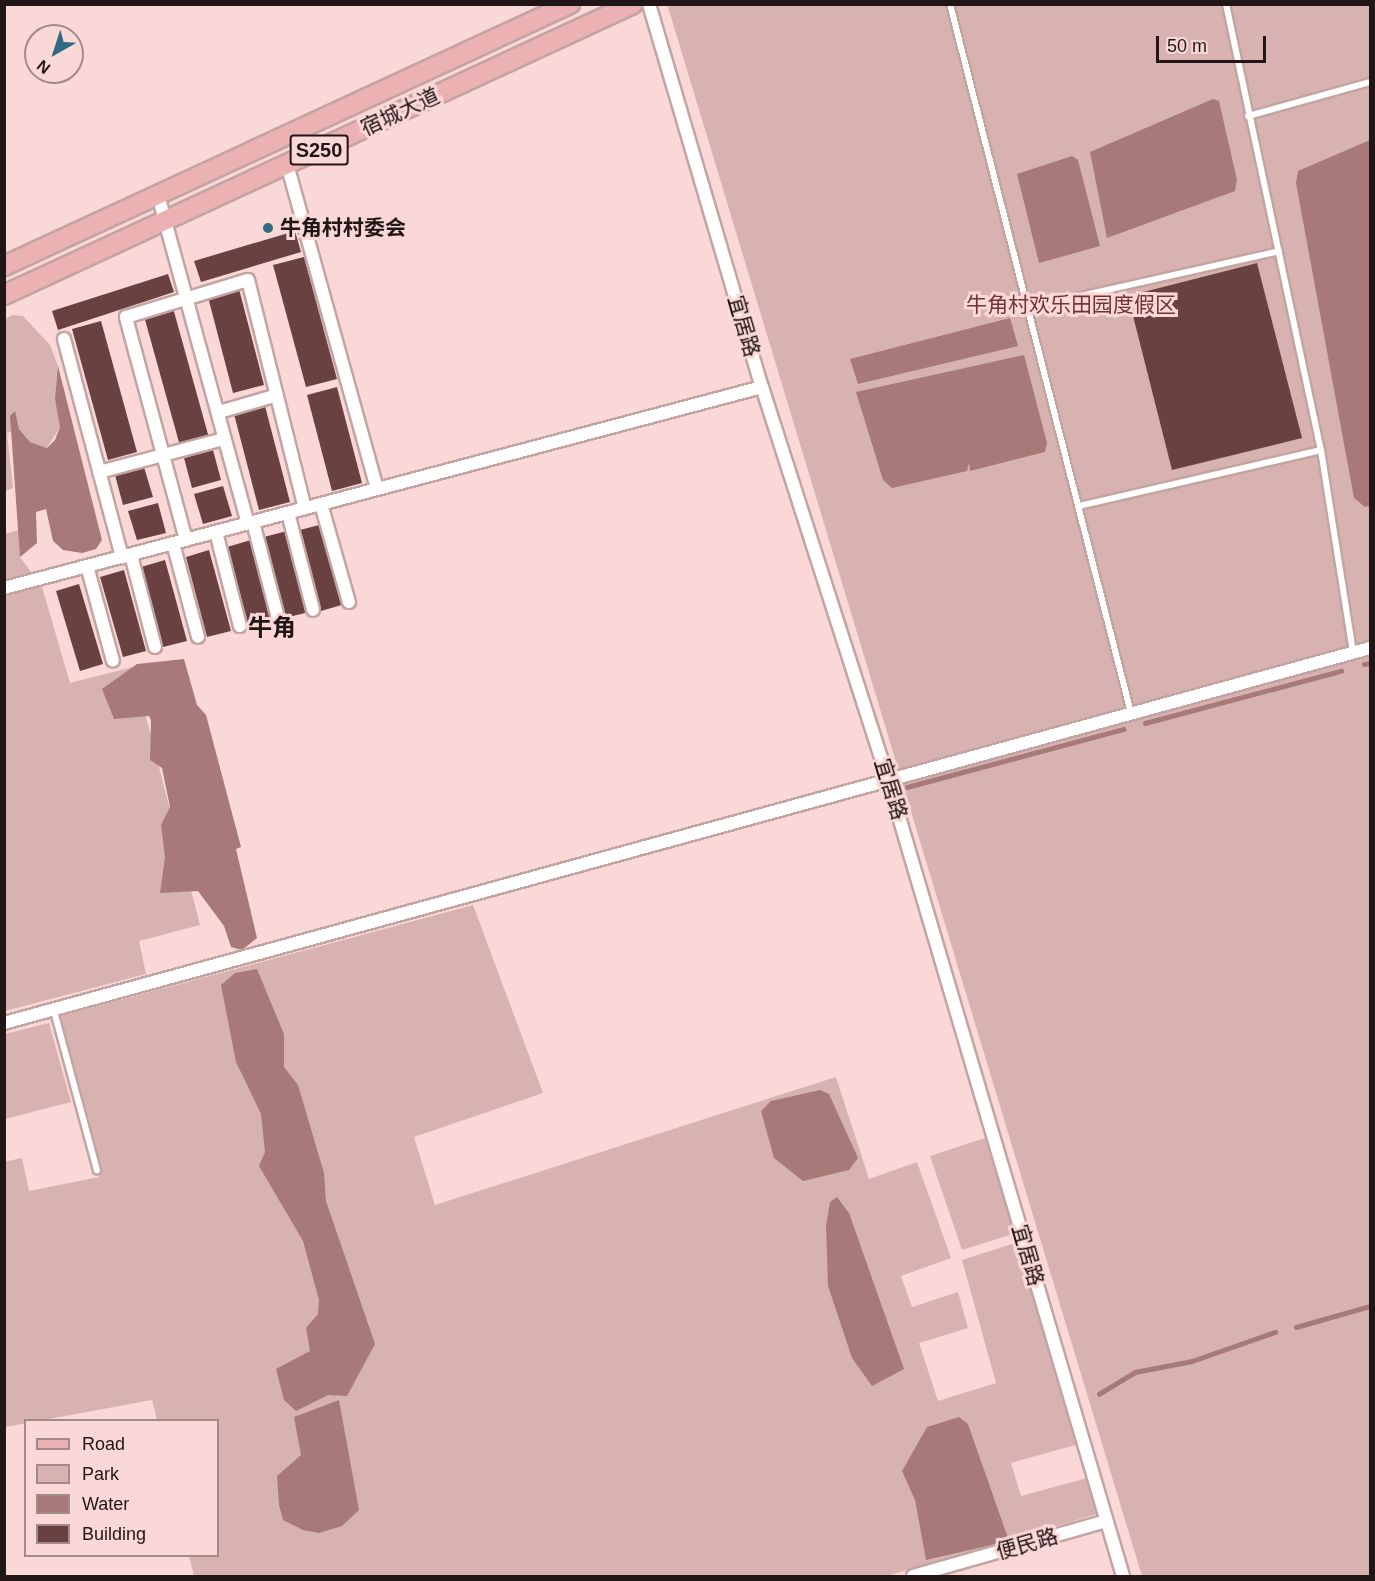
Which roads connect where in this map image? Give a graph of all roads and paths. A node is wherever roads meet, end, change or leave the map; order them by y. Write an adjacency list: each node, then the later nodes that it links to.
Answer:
1 (570, 4): 9 (main road, 宿城大道 / S250)
2 (633, 4): 8 (main road, 宿城大道 / S250)
3 (649, 4): 17 (street, 宜居路)
4 (950, 4): 15 (lane)
5 (1226, 4): 7 (lane)
6 (1371, 82): 7 (lane)
7 (1248, 116): 11 (lane)
8 (287, 164): 10 (main road, 宿城大道 / S250); 24 (street)
9 (158, 195): 10 (street); 12 (main road, 宿城大道 / S250)
10 (167, 218): 13 (main road, 宿城大道 / S250); 14 (street)
11 (1279, 251): 15 (lane); 21 (lane)
12 (4, 266)
13 (4, 295)
14 (189, 298): 18 (street); 19 (street); 22 (street)
15 (1027, 308): 26 (lane)
16 (64, 339): 23 (street)
17 (762, 387): 24 (street); 45 (street, 宜居路)
18 (277, 395): 19 (street); 27 (street)
19 (219, 412): 20 (street)
20 (224, 439): 22 (street); 29 (street)
21 (1321, 450): 26 (lane); 42 (lane)
22 (163, 456): 23 (street); 31 (street)
23 (99, 472): 32 (street)
24 (378, 489): 25 (street)
25 (321, 504): 27 (street); 35 (street)
26 (1079, 506): 44 (lane)
27 (306, 508): 28 (street)
28 (288, 513): 29 (street); 36 (street)
29 (250, 523): 30 (street); 37 (street)
30 (216, 532): 31 (street); 38 (street)
31 (180, 541): 32 (street); 39 (street)
32 (126, 556): 33 (street); 40 (street)
33 (87, 566): 34 (street); 43 (street)
34 (4, 588)
35 (349, 602)
36 (313, 610)
37 (278, 618)
38 (240, 627)
39 (198, 637)
40 (155, 647)
41 (1371, 648): 42 (street)
42 (1353, 652): 44 (street)
43 (113, 661)
44 (1131, 713): 45 (street)
45 (889, 783): 46 (street); 49 (street, 宜居路)
46 (54, 1011): 47 (street); 48 (lane)
47 (4, 1023)
48 (97, 1170)
49 (1106, 1521): 50 (street, 便民路); 51 (street, 宜居路)
50 (913, 1576)
51 (1123, 1576)

